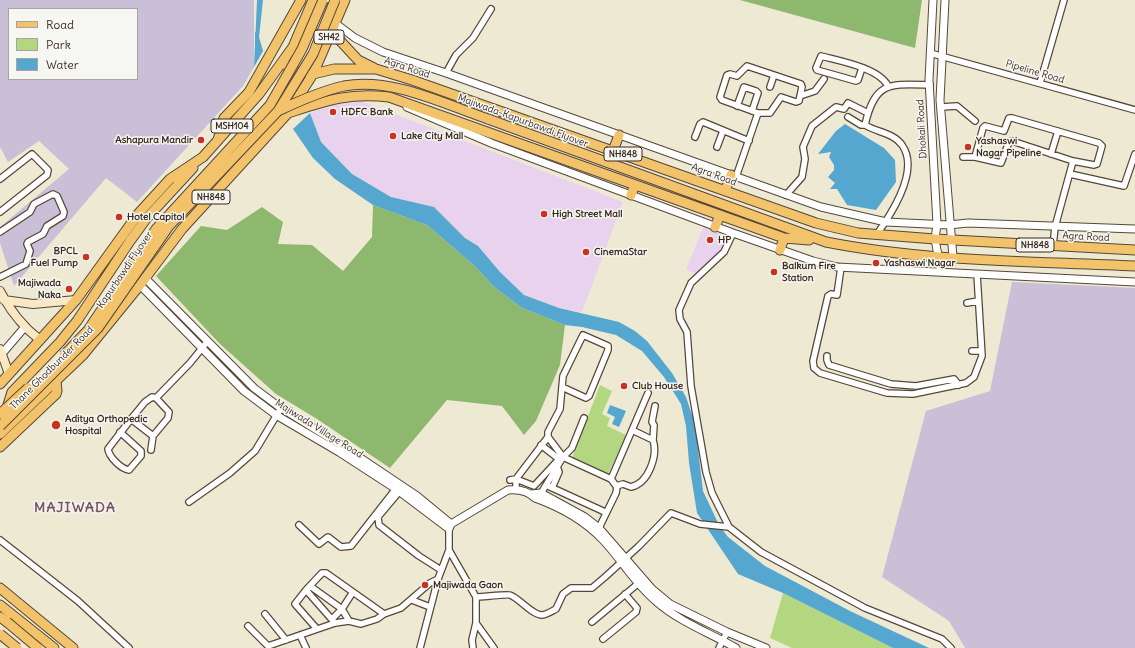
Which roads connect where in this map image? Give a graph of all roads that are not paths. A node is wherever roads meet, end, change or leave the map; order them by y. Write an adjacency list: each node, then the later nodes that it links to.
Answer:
1 (301, 0): 47 (main road)
2 (313, 0): 14 (main road, SH42)
3 (323, 0): 116 (main road, Kapurbawdi Flyover, bridge)
4 (329, 0): 17 (street)
5 (335, 0): 31 (main road, Kapurbawdi Flyover, bridge)
6 (345, 0): 11 (main road, SH42)
7 (933, 0): 12 (street, Dhokali Road)
8 (945, 0): 13 (street, Dhokali Road)
9 (1064, 0): 22 (street)
10 (491, 8): 18 (street)
11 (334, 28): 16 (main road); 18 (street); 19 (main road, SH42)
12 (930, 53): 13 (street, Pipeline Road); 23 (street, Dhokali Road)
13 (941, 55): 22 (street, Pipeline Road); 30 (street, Dhokali Road)
14 (282, 63): 17 (main road, Agra Road); 26 (main road, SH42)
15 (862, 68): 15 (street); 24 (street)
16 (376, 69): 19 (main road, Agra Road / NH848); 51 (main road, Agra Road / NH848)
17 (297, 70): 19 (main road, Agra Road / NH848)
18 (446, 73): 45 (street)
19 (313, 74): 34 (main road, Thane Ghodbunder Road / SH42)
20 (774, 75): 25 (street); 27 (street); 29 (street)
21 (824, 79): 27 (street)
22 (1040, 83): 32 (street, Pipeline Road)
23 (930, 85): 24 (street); 38 (street, Dhokali Road)
24 (888, 86): 36 (street)
25 (770, 87)
26 (259, 94): 34 (main road); 41 (main road, MSH104)
27 (800, 96): 35 (street)
28 (389, 97): 34 (main road, NH848); 61 (main road, NH848); 63 (street)
29 (737, 106): 33 (street); 33 (street)
30 (941, 107): 39 (street, Dhokali Road); 40 (street)
31 (278, 110): 79 (main road, Majiwada-Kapurbawdi Flyover, bridge); 120 (main road, Kapurbawdi Flyover, bridge)
32 (1135, 110)
33 (752, 111): 35 (street)
34 (288, 113): 49 (main road, Thane Ghodbunder Road / NH848)
35 (758, 113): 48 (street)
36 (868, 113): 42 (street); 64 (street)
37 (848, 117): 42 (street)
38 (932, 122): 39 (street); 68 (street, Dhokali Road)
39 (942, 122): 69 (street, Dhokali Road)
40 (975, 122)
41 (234, 123): 47 (main road, MSH104); 49 (main road)
42 (865, 125): 67 (street)
43 (723, 131): 46 (street); 48 (street); 50 (street)
44 (1058, 131): 52 (street); 56 (street); 57 (street)
45 (618, 135): 51 (main road); 59 (street)
46 (695, 137)
47 (218, 140): 54 (main road, MSH104)
48 (749, 141): 59 (street)
49 (259, 144): 90 (main road, Thane Ghodbunder Road / NH848)
50 (717, 148)
51 (613, 151): 62 (main road, Agra Road / NH848)
52 (1050, 154): 56 (street); 57 (street)
53 (1135, 154): 58 (street)
54 (203, 156): 94 (main road); 116 (main road)
55 (963, 157): 56 (street)
56 (975, 157)
57 (1073, 161): 58 (street)
58 (1070, 174): 70 (street)
59 (733, 176): 62 (main road); 64 (street)
60 (0, 179): 65 (street)
61 (635, 185): 63 (main road); 66 (main road, NH848)
62 (725, 191): 75 (main road, Agra Road / NH848)
63 (631, 195): 71 (street)
64 (786, 195): 67 (street)
65 (0, 212)
66 (720, 215): 71 (main road); 76 (main road, NH848)
67 (886, 222): 68 (street); 75 (street)
68 (937, 224): 69 (street); 77 (street, Dhokali Road)
69 (949, 225): 70 (street); 78 (street, Dhokali Road)
70 (1055, 226): 72 (street); 80 (street)
71 (715, 227): 74 (street)
72 (1135, 229)
73 (0, 232): 89 (street)
74 (733, 233): 81 (street); 143 (street)
75 (877, 234): 77 (main road, Agra Road / NH848)
76 (784, 238): 79 (main road, NH848); 81 (main road)
77 (935, 240): 78 (main road, Agra Road / NH848); 83 (street, Dhokali Road)
78 (950, 240): 80 (main road, Agra Road / NH848); 84 (street, Dhokali Road)
79 (826, 242): 83 (main road, NH848)
80 (1053, 246): 82 (main road, Agra Road / NH848)
81 (780, 250): 86 (street)
82 (1135, 250)
83 (938, 257): 84 (main road, NH848); 87 (street, Dhokali Road)
84 (953, 257): 85 (main road, NH848)
85 (1135, 266)
86 (841, 267): 87 (street); 108 (street)
87 (941, 272): 88 (street)
88 (977, 274): 91 (street); 95 (street)
89 (0, 277)
90 (143, 282): 99 (street); 100 (street, Majiwada Village Road); 106 (main road, Thane Ghodbunder Road / NH848)
91 (1135, 282)
92 (0, 291): 93 (main road)
93 (4, 300): 94 (main road); 97 (main road)
94 (76, 300): 98 (main road)
95 (978, 301): 96 (street); 102 (street)
96 (967, 303)
97 (24, 328): 98 (main road); 103 (street)
98 (40, 340): 105 (main road)
99 (207, 342): 100 (street); 110 (street)
100 (202, 348): 112 (street, Majiwada Village Road); 113 (street)
101 (972, 351): 102 (street)
102 (981, 351): 108 (street)
103 (0, 353): 105 (main road)
104 (827, 356): 108 (street)
105 (9, 374): 107 (main road)
106 (56, 381): 123 (main road, Thane Ghodbunder Road / NH848); 128 (main road)
107 (0, 384)
108 (959, 385)
109 (562, 387): 109 (street); 125 (street)
110 (257, 391): 112 (street); 115 (street)
111 (648, 393): 121 (street)
112 (252, 397): 117 (street, Majiwada Village Road)
113 (156, 398): 119 (street); 124 (street)
114 (655, 406): 126 (street)
115 (281, 408): 117 (street); 136 (street)
116 (3, 411)
117 (276, 416): 136 (street, Majiwada Village Road); 139 (street)
118 (584, 418): 130 (street)
119 (131, 419): 122 (street); 124 (street)
120 (0, 426)
121 (632, 430): 126 (street); 133 (street)
122 (120, 432): 122 (street)
123 (0, 434)
124 (153, 436): 129 (street)
125 (548, 436): 127 (street); 130 (street)
126 (653, 440): 135 (street)
127 (541, 445): 131 (street); 132 (street)
128 (0, 447)
129 (151, 450)
130 (563, 457): 133 (street); 134 (street)
131 (542, 478): 132 (street); 134 (street)
132 (513, 479): 137 (street)
133 (611, 479): 135 (street)
134 (548, 485): 138 (street); 140 (street)
135 (616, 486): 140 (street)
136 (398, 488): 141 (street); 142 (street, Majiwada Village Road); 148 (street)
137 (516, 489): 138 (street); 142 (street)
138 (540, 496): 144 (street)
139 (189, 502)
140 (605, 512): 144 (street)
141 (299, 525)
142 (450, 526): 146 (street)
143 (727, 527): 147 (street); 179 (street)
144 (597, 530): 147 (street)
145 (0, 540): 184 (street)
146 (448, 550): 148 (street); 156 (street)
147 (623, 560): 150 (street); 156 (street)
148 (441, 570): 149 (street)
149 (438, 579): 157 (street); 159 (street)
150 (640, 581): 154 (street); 171 (street); 177 (street)
151 (310, 586): 153 (street); 160 (street); 162 (street)
152 (0, 588): 183 (main road)
153 (306, 590): 165 (street); 170 (street)
154 (625, 594): 167 (street); 175 (street)
155 (351, 595): 160 (street)
156 (476, 597): 168 (street)
157 (412, 600): 159 (street); 162 (street)
158 (0, 605): 163 (main road)
159 (430, 607): 186 (street)
160 (342, 609): 165 (street); 166 (street)
161 (265, 614): 176 (street)
162 (384, 614): 166 (street)
163 (16, 617): 172 (main road); 182 (main road)
164 (4, 619): 181 (main road, bridge)
165 (333, 621): 166 (street); 170 (street)
166 (349, 621)
167 (592, 622)
168 (476, 623): 187 (street); 188 (street)
169 (248, 626): 178 (street)
170 (317, 628): 173 (street)
171 (727, 632): 174 (street); 177 (street)
172 (0, 635): 180 (main road, bridge)
173 (300, 635): 176 (street); 185 (street)
174 (739, 637): 190 (street); 191 (street)
175 (603, 639)
176 (286, 640): 178 (street)
177 (724, 640): 189 (street); 190 (street)
178 (278, 646)
179 (949, 647)
180 (17, 648)
181 (38, 648)
182 (54, 648)
183 (73, 648)
184 (129, 648)
185 (306, 648)
186 (420, 648)
187 (473, 648)
188 (494, 648)
189 (719, 648)
190 (735, 648)
191 (766, 648)

